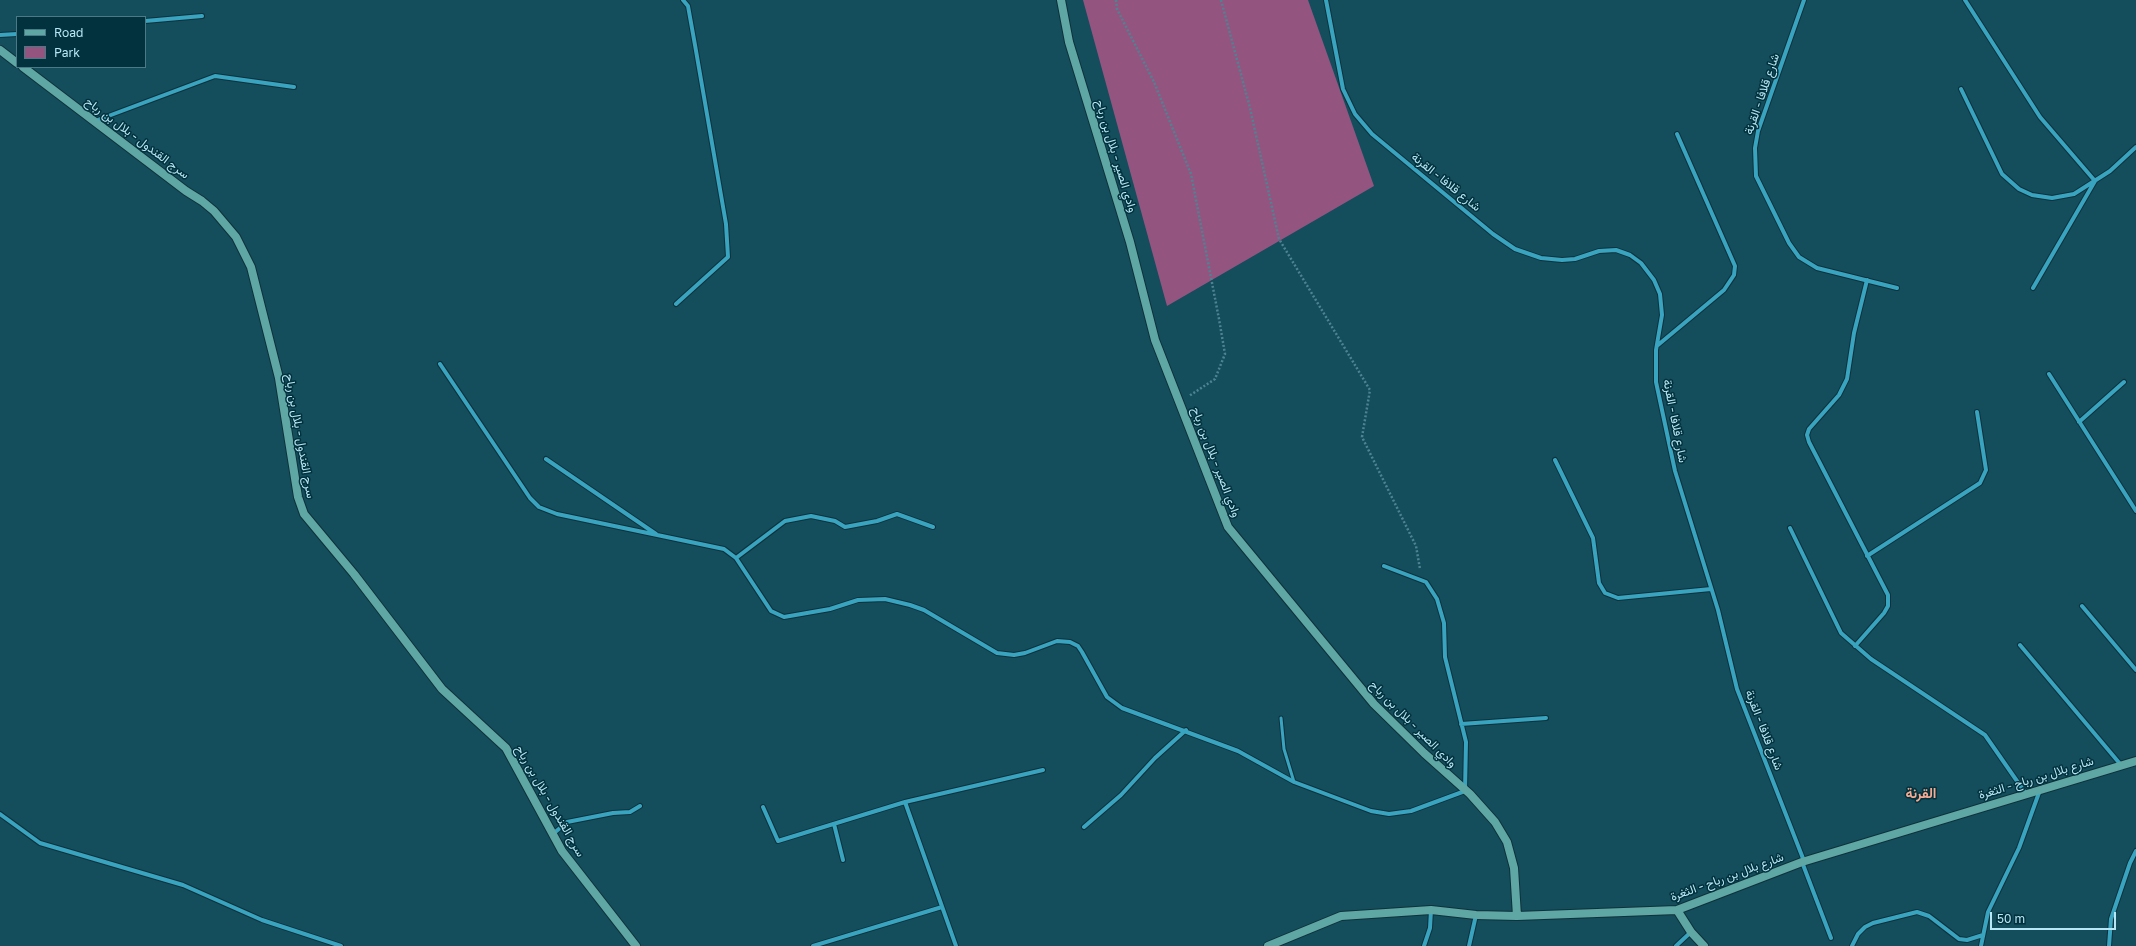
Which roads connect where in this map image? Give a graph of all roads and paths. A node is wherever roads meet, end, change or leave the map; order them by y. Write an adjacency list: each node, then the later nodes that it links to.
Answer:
1 (683, 0): 24 (street)
2 (1061, 0): 29 (street, وادي الصير - بلال بن رباح)
3 (1116, 0): 29 (path)
4 (1221, 0): 41 (path)
5 (1326, 0): 25 (street, شارع قلافا - القرنة)
6 (1804, 0): 21 (street, شارع قلافا - القرنة)
7 (1965, 0): 20 (street)
8 (202, 16): 9 (street)
9 (146, 21)
10 (16, 34): 11 (street)
11 (0, 35)
12 (0, 50): 13 (street)
13 (16, 62)
14 (24, 68): 17 (street, سرج القندول - بلال بن رباح)
15 (294, 87): 17 (street)
16 (1961, 89): 20 (street)
17 (95, 122): 64 (street, سرج القندول - بلال بن رباح)
18 (1677, 134): 25 (street)
19 (2136, 147): 20 (street)
20 (2095, 181): 23 (street)
21 (1867, 280): 22 (street, شارع قلافا - القرنة); 38 (street)
22 (1897, 288)
23 (2033, 288)
24 (676, 304)
25 (1657, 345): 42 (street, شارع قلافا - القرنة)
26 (440, 364): 37 (street)
27 (2049, 374): 31 (street)
28 (2124, 382): 31 (street)
29 (1180, 401): 56 (street, وادي الصير - بلال بن رباح)
30 (1978, 412): 38 (street)
31 (2079, 422): 34 (street)
32 (546, 459): 37 (street)
33 (1555, 460): 42 (street)
34 (2136, 510)
35 (933, 527): 39 (street)
36 (1790, 528): 45 (street)
37 (658, 535): 39 (street)
38 (1867, 556): 45 (street)
39 (736, 558): 50 (street)
40 (1384, 566): 41 (street)
41 (1423, 581): 49 (street)
42 (1711, 589): 67 (street, شارع قلافا - القرنة)
43 (2082, 606): 46 (street)
44 (2020, 645): 52 (street)
45 (1855, 646): 57 (street)
46 (2136, 670)
47 (1281, 718): 54 (lane)
48 (1546, 718): 49 (street)
49 (1462, 724): 56 (street)
50 (1186, 730): 54 (street); 63 (street)
51 (2136, 761): 52 (street, شارع بلال بن رباح - الثغرة)
52 (2121, 765): 55 (street, شارع بلال بن رباح - الثغرة)
53 (1043, 770): 58 (street)
54 (1294, 782): 56 (street)
55 (2040, 790): 57 (street, شارع بلال بن رباح - الثغرة); 74 (street)
56 (1465, 791): 72 (street, وادي الصير - بلال بن رباح)
57 (2026, 794): 67 (street, شارع بلال بن رباح - الثغرة)
58 (905, 802): 62 (street); 68 (street)
59 (640, 806): 64 (street)
60 (763, 807): 62 (street)
61 (0, 814): 76 (street)
62 (834, 824): 66 (street)
63 (1084, 827)
64 (553, 834): 77 (street, سرج القندول - بلال بن رباح)
65 (2136, 852): 87 (street)
66 (843, 860)
67 (1803, 861): 70 (street, شارع بلال بن رباح - الثغرة); 75 (street, شارع قلافا - القرنة)
68 (942, 907): 78 (street); 79 (street)
69 (1431, 910): 71 (street, شارع بلال بن رباح - الثغرة); 80 (street, شارع بلال بن رباح - الثغرة); 81 (street)
70 (1677, 910): 72 (street, شارع بلال بن رباح - الثغرة); 73 (street)
71 (1476, 915): 72 (street, شارع بلال بن رباح - الثغرة); 82 (street)
72 (1517, 916)
73 (1690, 932): 83 (street); 84 (street)
74 (1983, 935): 85 (street); 86 (street)
75 (1830, 938)
76 (341, 946)
77 (636, 946)
78 (813, 946)
79 (956, 946)
80 (1268, 946)
81 (1424, 946)
82 (1469, 946)
83 (1676, 946)
84 (1704, 946)
85 (1852, 946)
86 (1981, 946)
87 (2109, 946)

